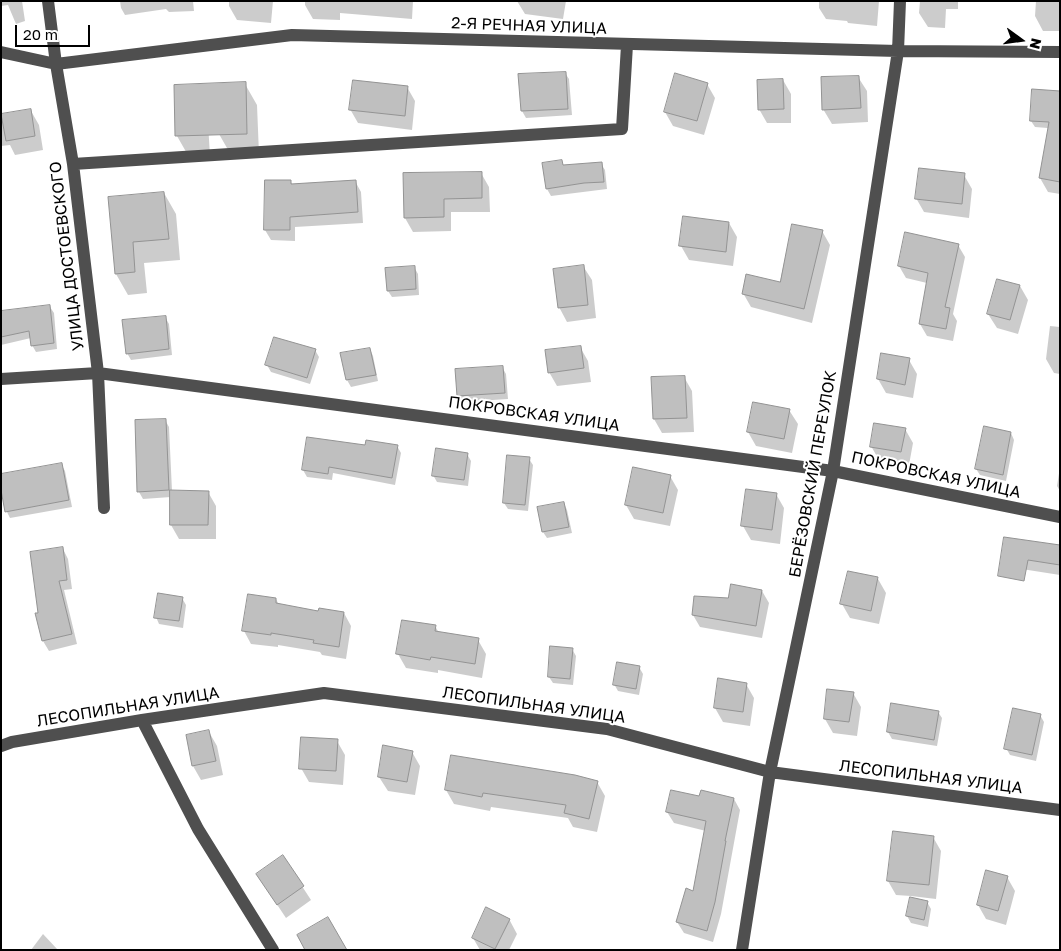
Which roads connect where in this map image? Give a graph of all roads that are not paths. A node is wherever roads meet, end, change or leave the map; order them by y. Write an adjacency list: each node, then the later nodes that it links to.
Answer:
1 (48, 1): 7 (street, УЛИЦА ДОСТОЕВСКОГО)
2 (900, 1): 4 (street, БЕРЁЗОВСКИЙ ПЕРЕУЛОК)
3 (628, 45): 4 (street, 2-Я РЕЧНАЯ УЛИЦА); 7 (street, 2-Я РЕЧНАЯ УЛИЦА); 8 (street)
4 (898, 51): 6 (street, 2-Я РЕЧНАЯ УЛИЦА); 11 (street, БЕРЁЗОВСКИЙ ПЕРЕУЛОК)
5 (1, 52): 7 (street, 2-Я РЕЧНАЯ УЛИЦА)
6 (1060, 52)
7 (56, 64): 8 (street, УЛИЦА ДОСТОЕВСКОГО)
8 (73, 164): 9 (street, УЛИЦА ДОСТОЕВСКОГО)
9 (98, 373): 10 (street, ПОКРОВСКАЯ УЛИЦА); 11 (street, ПОКРОВСКАЯ УЛИЦА); 12 (street, УЛИЦА ДОСТОЕВСКОГО)
10 (1, 380)
11 (834, 470): 13 (street, ПОКРОВСКАЯ УЛИЦА); 16 (street, БЕРЁЗОВСКИЙ ПЕРЕУЛОК)
12 (104, 508)
13 (1060, 517)
14 (142, 720): 15 (street, ЛЕСОПИЛЬНАЯ УЛИЦА); 16 (street, ЛЕСОПИЛЬНАЯ УЛИЦА); 18 (street)
15 (1, 746)
16 (770, 772): 17 (street, ЛЕСОПИЛЬНАЯ УЛИЦА); 19 (street, БЕРЁЗОВСКИЙ ПЕРЕУЛОК)
17 (1060, 810)
18 (272, 950)
19 (742, 950)

